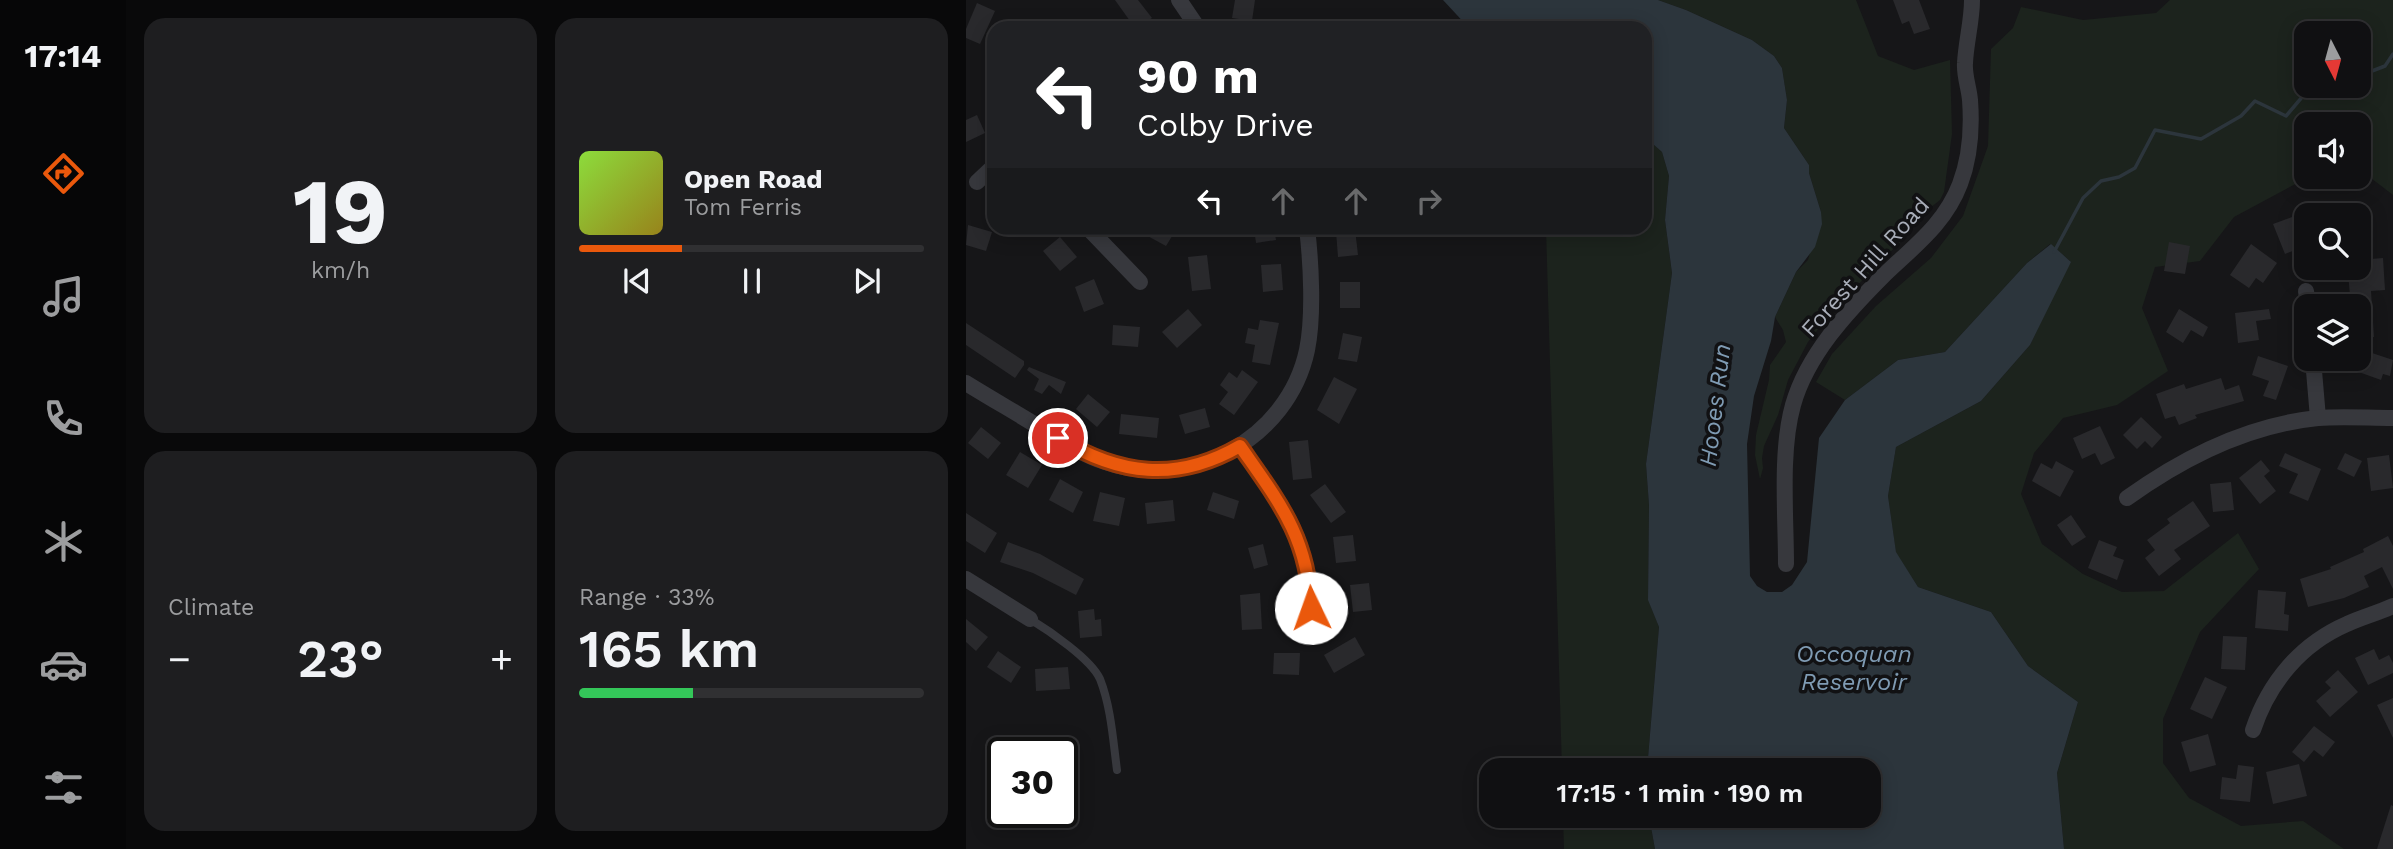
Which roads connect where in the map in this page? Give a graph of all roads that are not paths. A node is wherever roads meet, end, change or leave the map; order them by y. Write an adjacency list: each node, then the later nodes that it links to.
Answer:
1 (1180, 0): 3 (street)
2 (1972, 0): 15 (street, Forest Hill Road)
3 (1194, 21)
4 (987, 173): 5 (street)
5 (977, 182)
6 (1094, 235): 8 (street)
7 (1307, 235): 13 (street)
8 (1140, 282)
9 (2314, 371): 11 (street)
10 (966, 383): 13 (street)
11 (2318, 418): 12 (street); 14 (street)
12 (2393, 418)
13 (1240, 446): 18 (street)
14 (2127, 498)
15 (1786, 564)
16 (966, 579): 19 (street)
17 (2393, 606): 20 (street)
18 (1311, 608)
19 (1030, 619): 21 (lane)
20 (2253, 730)
21 (1117, 770)

